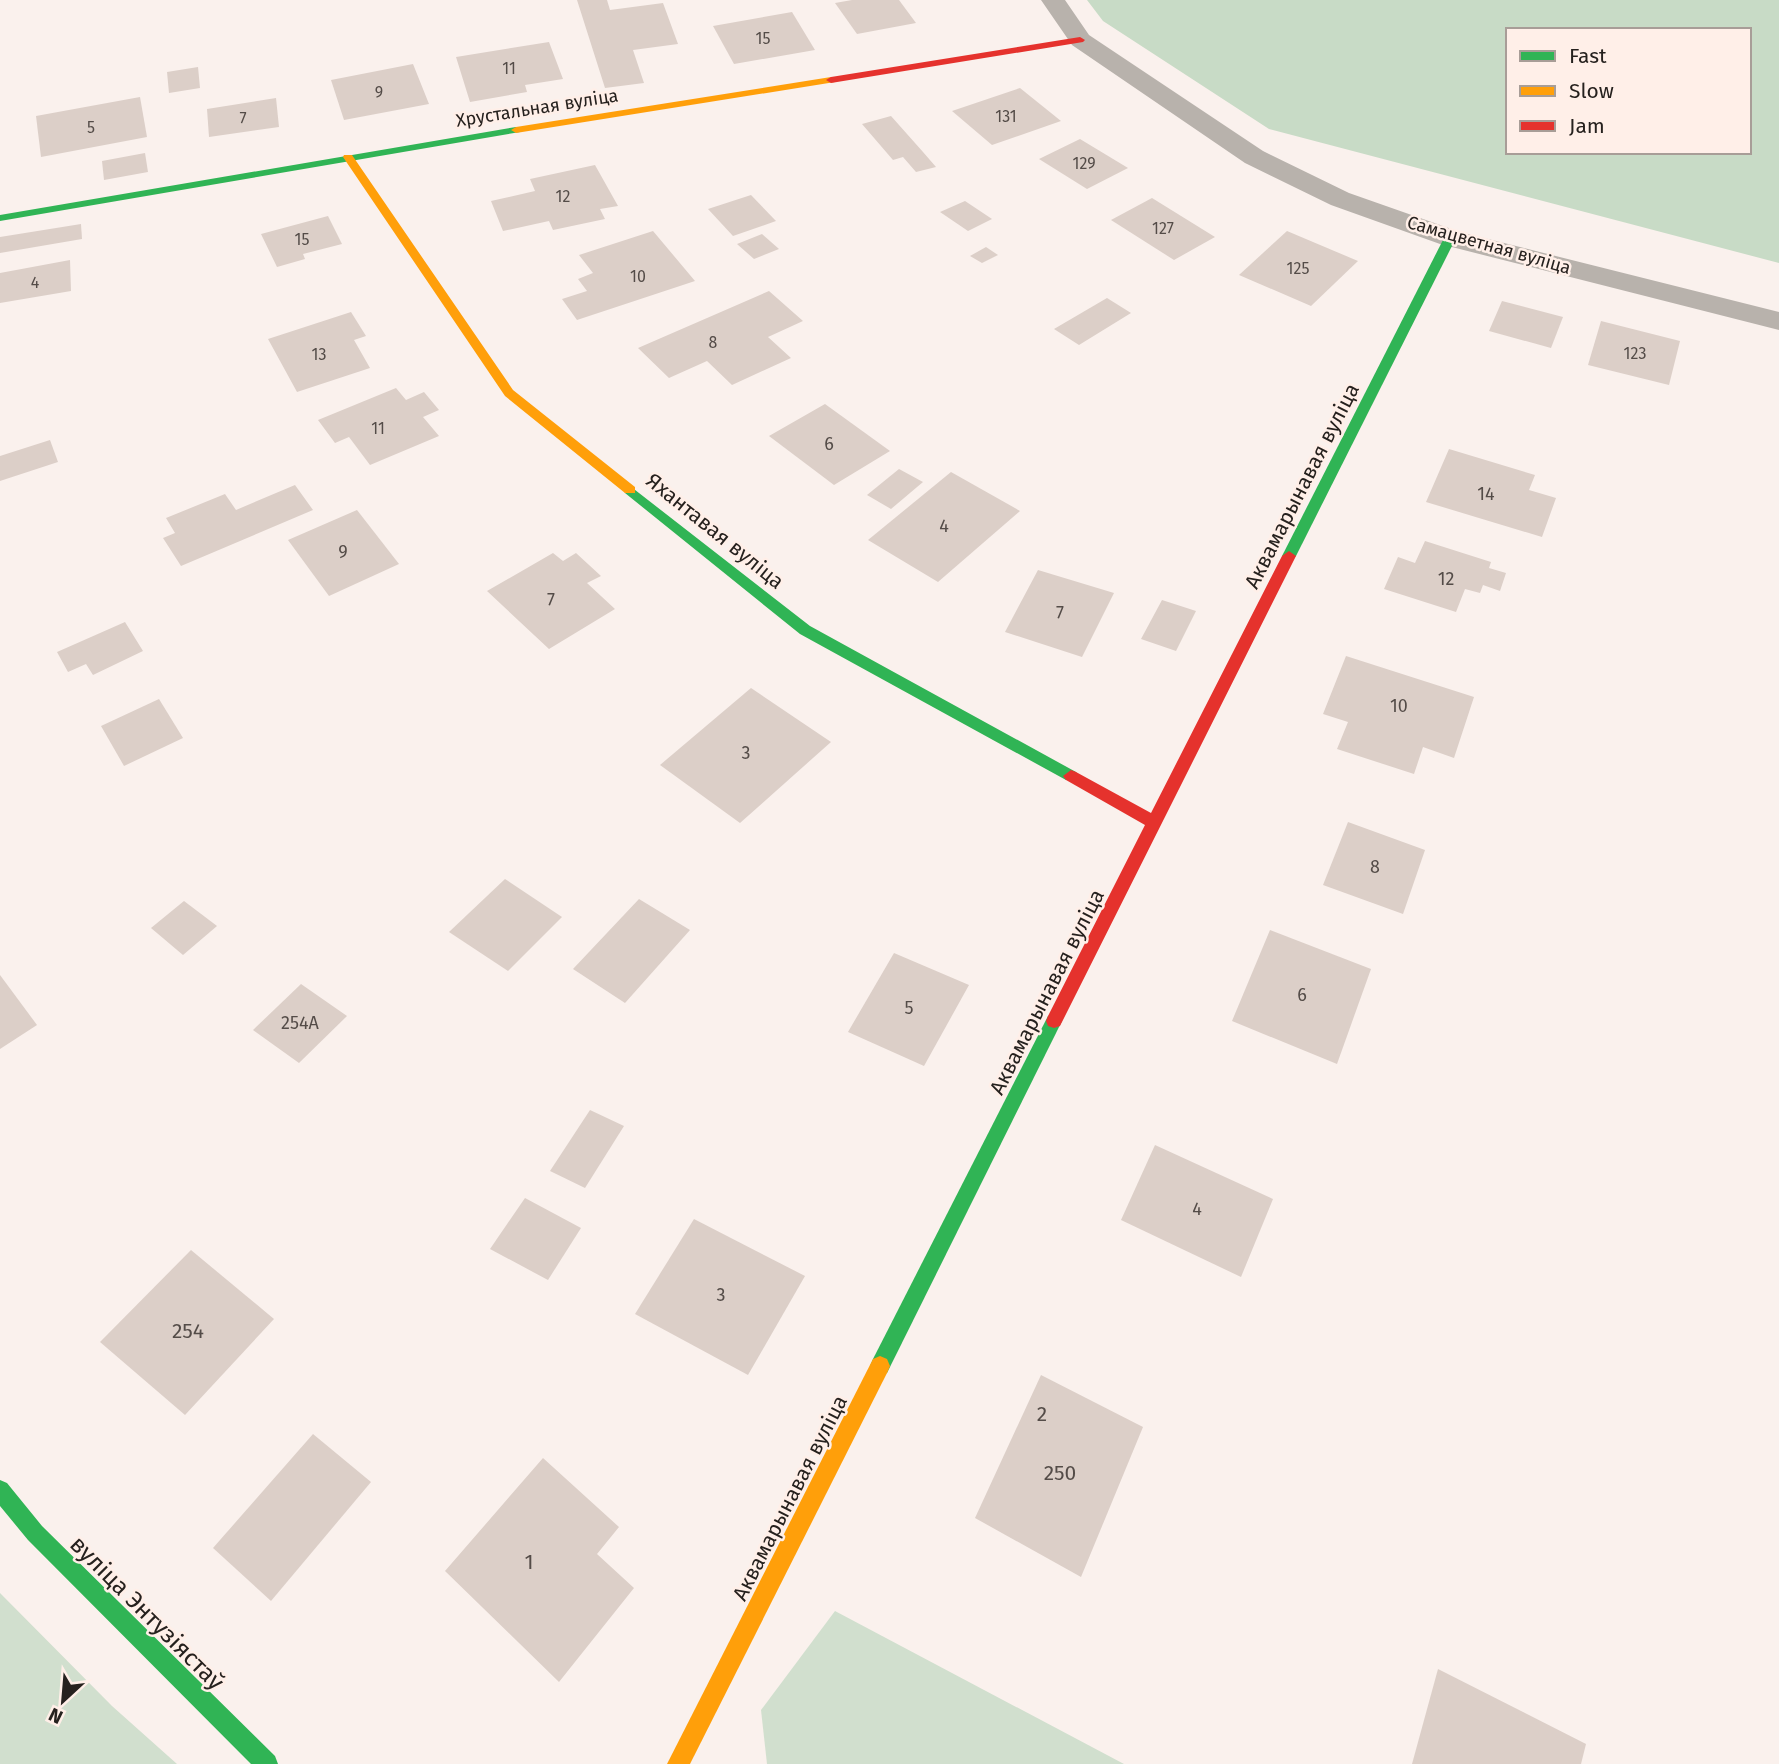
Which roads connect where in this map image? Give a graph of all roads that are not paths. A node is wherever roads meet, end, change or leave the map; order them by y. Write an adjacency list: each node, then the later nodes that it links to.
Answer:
1 (1053, 0): 2 (street, Самацветная вуліца)
2 (1080, 40): 3 (street, Хрустальная вуліца); 5 (street, Самацветная вуліца)
3 (348, 158): 4 (street, Хрустальная вуліца); 7 (street, Яхантавая вуліца)
4 (0, 218)
5 (1450, 238): 6 (street, Самацветная вуліца); 7 (street, Аквамарынавая вуліца)
6 (1779, 321)
7 (1156, 823): 10 (street, Аквамарынавая вуліца)
8 (0, 1490): 9 (street, вуліца Энтузіястаў)
9 (267, 1764)
10 (678, 1764)

